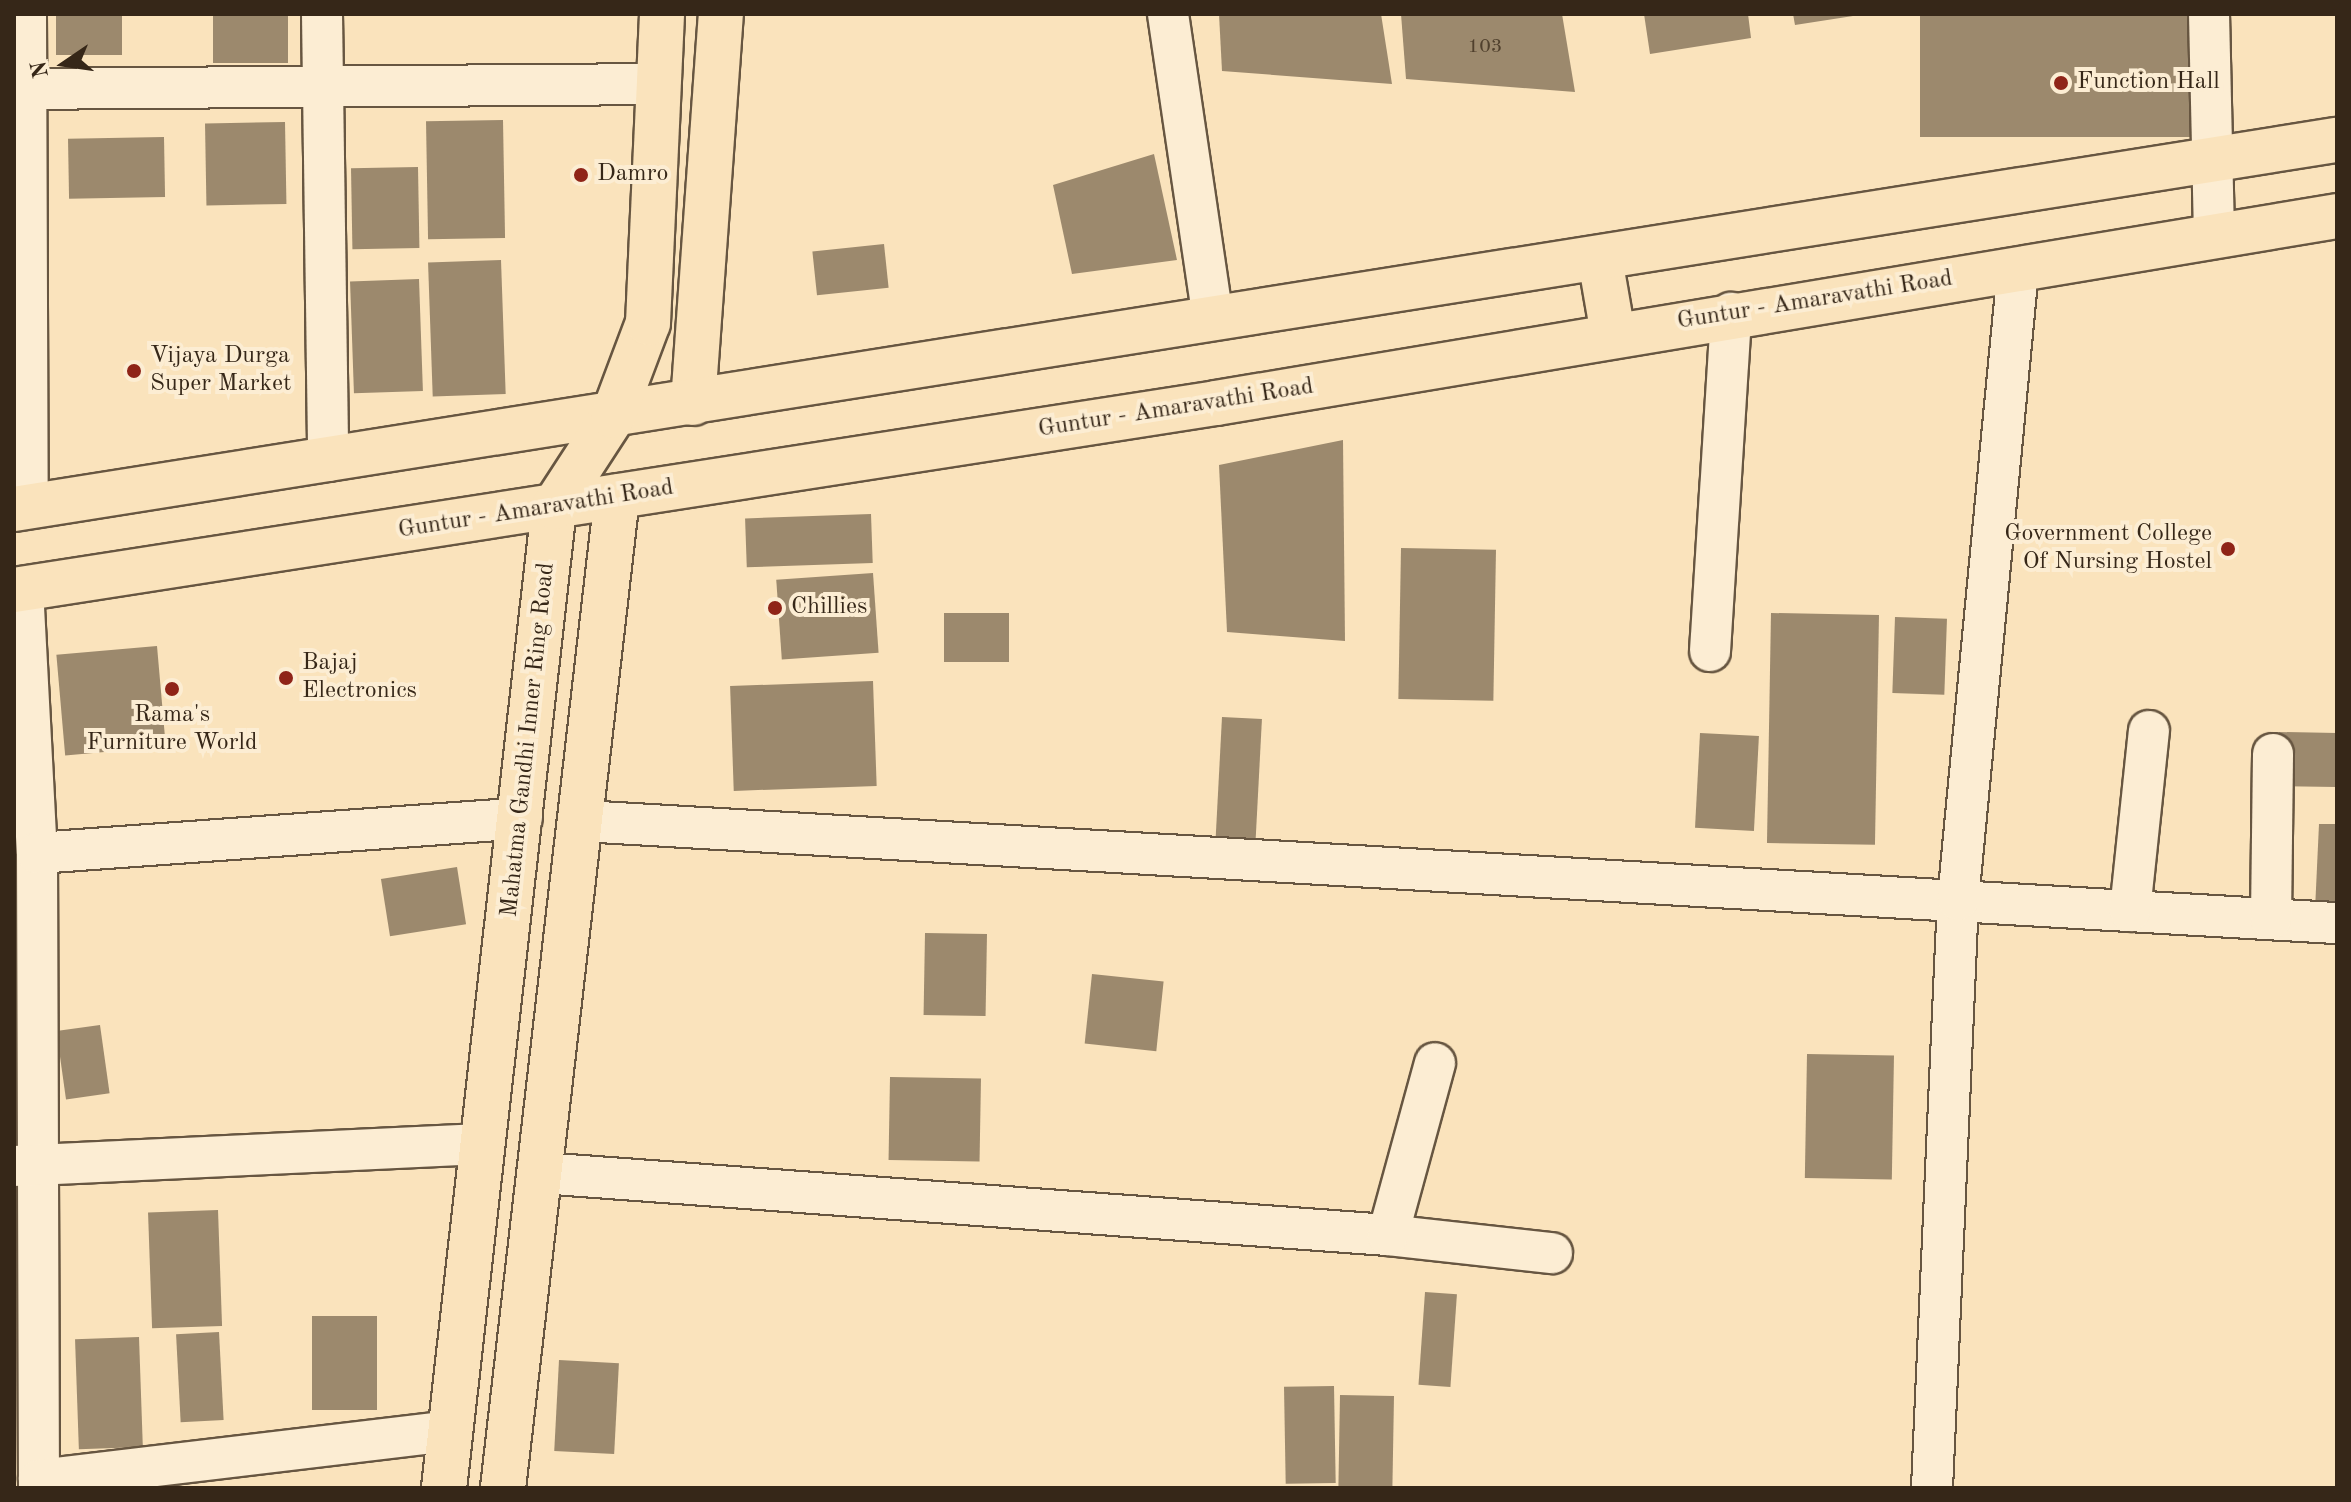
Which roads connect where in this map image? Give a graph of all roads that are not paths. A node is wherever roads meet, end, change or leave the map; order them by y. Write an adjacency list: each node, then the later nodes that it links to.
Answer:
1 (26, 14): 9 (street)
2 (322, 14): 7 (street)
3 (662, 14): 8 (main road, Mahatma Gandhi Inner Ring Road)
4 (721, 14): 19 (main road)
5 (1168, 14): 17 (street)
6 (2209, 14): 11 (street)
7 (324, 83): 8 (street); 9 (street); 21 (street)
8 (660, 84): 20 (main road, Mahatma Gandhi Inner Ring Road)
9 (21, 89): 24 (street)
10 (2337, 140): 11 (main road)
11 (2212, 160): 13 (street); 14 (main road)
12 (2337, 216): 13 (main road, Guntur - Amaravathi Road)
13 (2214, 236): 15 (main road, Guntur - Amaravathi Road)
14 (1600, 259): 17 (main road); 18 (main road)
15 (2018, 270): 16 (main road, Guntur - Amaravathi Road); 32 (street)
16 (1731, 313): 18 (main road, Guntur - Amaravathi Road); 26 (street)
17 (1213, 320): 19 (main road)
18 (1613, 334): 22 (main road, Guntur - Amaravathi Road)
19 (693, 403): 20 (main road)
20 (613, 416): 21 (main road); 23 (main road, Mahatma Gandhi Inner Ring Road)
21 (328, 461): 24 (main road)
22 (617, 497): 23 (main road, Guntur - Amaravathi Road); 30 (main road)
23 (554, 507): 25 (main road, Guntur - Amaravathi Road); 29 (main road, Mahatma Gandhi Inner Ring Road)
24 (21, 508)
25 (18, 589): 31 (street)
26 (1710, 651)
27 (2149, 731): 33 (street)
28 (2273, 754): 34 (street)
29 (522, 818): 31 (street); 37 (main road, Mahatma Gandhi Inner Ring Road)
30 (582, 821): 32 (street); 39 (main road)
31 (37, 853): 38 (street)
32 (1958, 900): 33 (street); 46 (street)
33 (2130, 911): 34 (street)
34 (2271, 919): 35 (street)
35 (2337, 923)
36 (1435, 1063): 40 (street)
37 (482, 1144): 38 (street); 42 (main road, Mahatma Gandhi Inner Ring Road)
38 (24, 1165): 43 (street)
39 (541, 1173): 40 (street); 45 (main road)
40 (1388, 1235): 41 (street)
41 (1552, 1253)
42 (451, 1431): 43 (street); 44 (main road, Mahatma Gandhi Inner Ring Road)
43 (39, 1484)
44 (444, 1488)
45 (503, 1488)
46 (1932, 1488)

